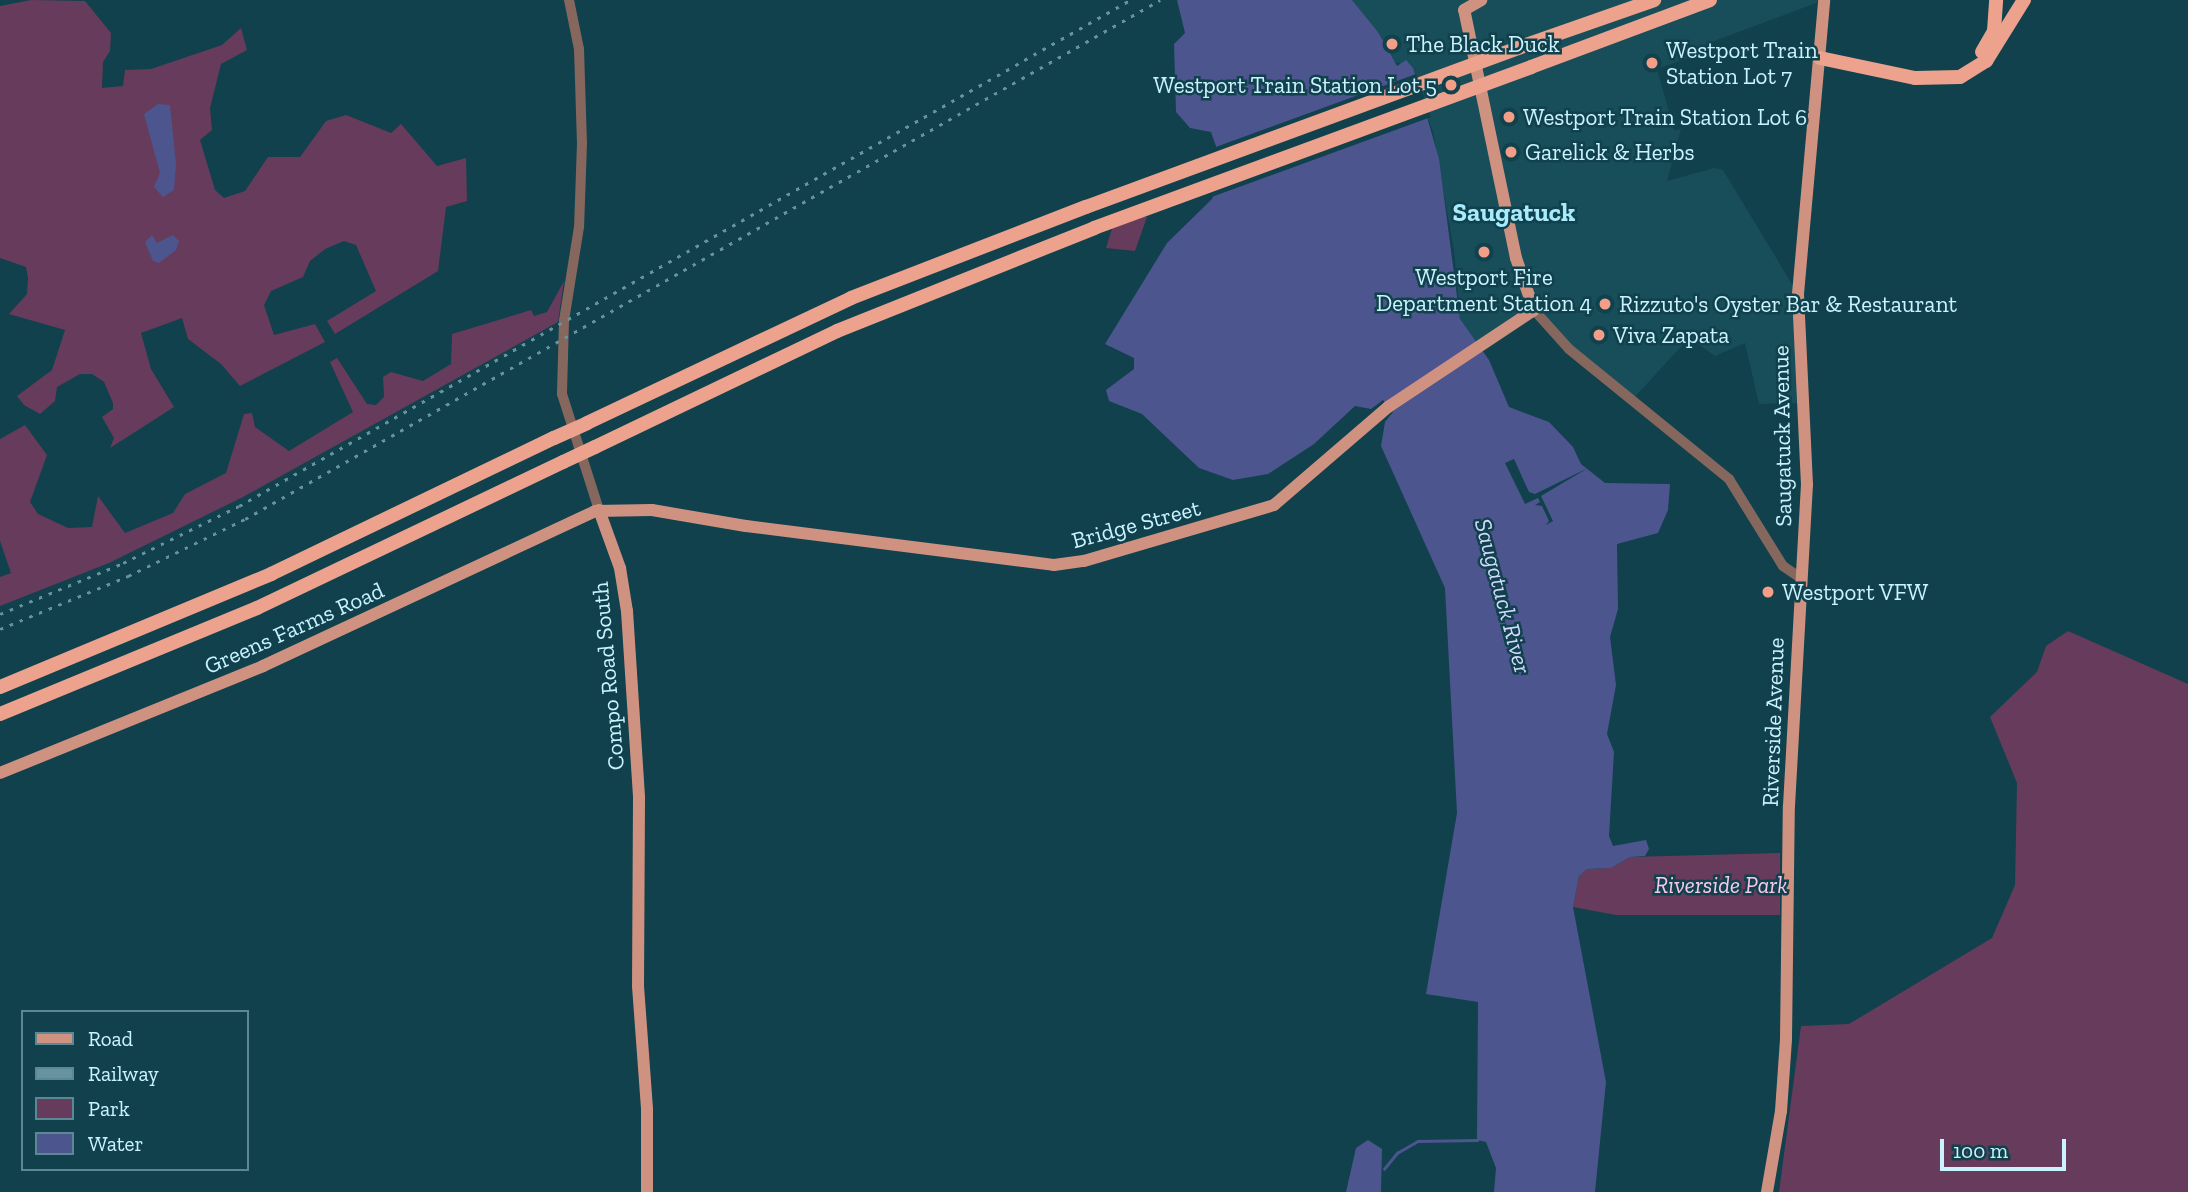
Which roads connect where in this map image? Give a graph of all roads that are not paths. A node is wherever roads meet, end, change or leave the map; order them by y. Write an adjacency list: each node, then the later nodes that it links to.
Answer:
1 (569, 0): 11 (street, Compo Road South)
2 (1481, 0): 8 (main road)
3 (1710, 0): 14 (highway, bridge)
4 (1824, 0): 9 (main road, Saugatuck Avenue)
5 (1996, 0): 9 (highway)
6 (2024, 0): 9 (highway)
7 (1652, 1): 13 (highway, bridge)
8 (1463, 5): 10 (main road)
9 (1821, 58): 12 (main road, Saugatuck Avenue)
10 (1534, 310): 11 (main road, Bridge Street); 12 (street)
11 (599, 510): 15 (main road, Greens Farms Road); 16 (main road, Compo Road South)
12 (1801, 578): 17 (main road, Riverside Avenue)
13 (0, 687)
14 (0, 714)
15 (0, 773)
16 (647, 1192)
17 (1767, 1192)

